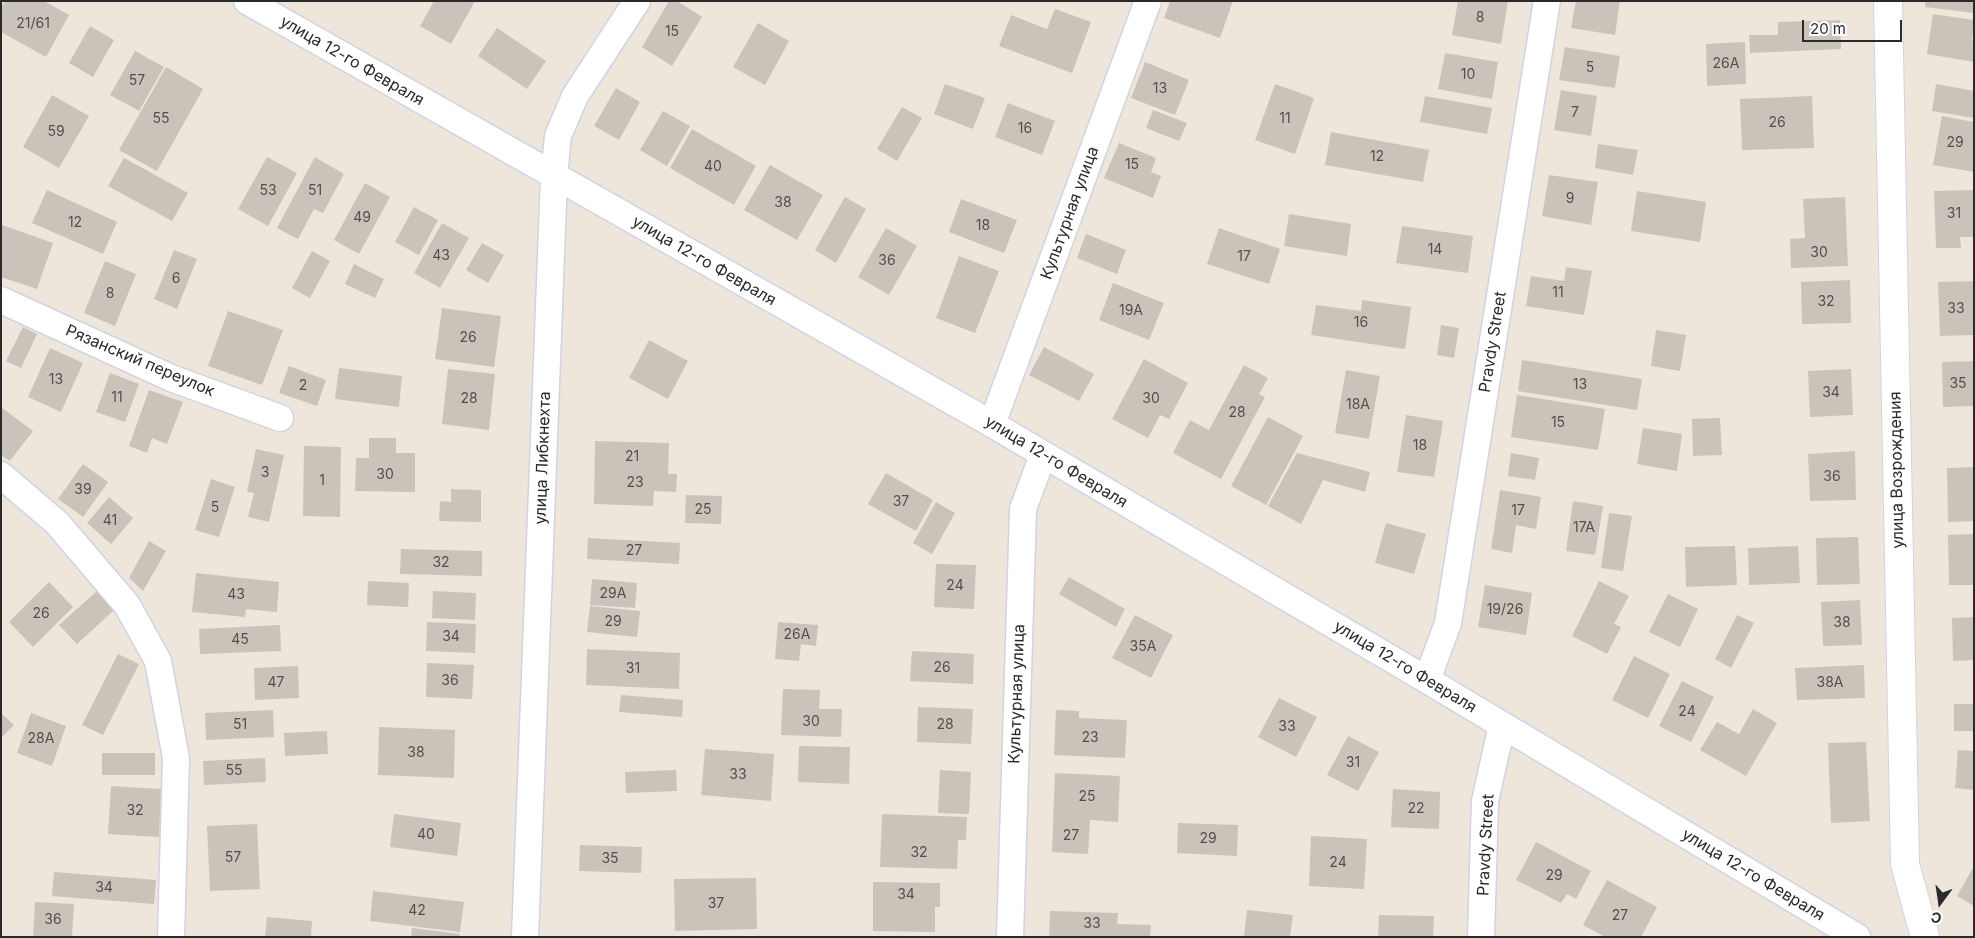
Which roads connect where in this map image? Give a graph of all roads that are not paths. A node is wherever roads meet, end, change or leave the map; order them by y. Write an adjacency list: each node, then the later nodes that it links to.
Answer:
1 (247, 1): 6 (street, улица 12-го Февраля)
2 (637, 1): 6 (street, улица Либкнехта)
3 (1148, 1): 9 (street, Культурная улица)
4 (1547, 1): 12 (street, Pravdy Street)
5 (1888, 1): 19 (street, улица Возрождения)
6 (554, 176): 9 (street, улица 12-го Февраля); 15 (street, улица Либкнехта)
7 (1, 300): 8 (street, Рязанский переулок)
8 (280, 418)
9 (992, 424): 10 (street, улица 12-го Февраля)
10 (1043, 455): 12 (street, улица 12-го Февраля); 16 (street, Культурная улица)
11 (1, 475): 14 (street)
12 (1427, 680): 13 (street, улица 12-го Февраля)
13 (1502, 725): 17 (street, Pravdy Street); 18 (street, улица 12-го Февраля)
14 (171, 937)
15 (525, 937)
16 (1010, 937)
17 (1482, 937)
18 (1857, 937)
19 (1925, 937)

